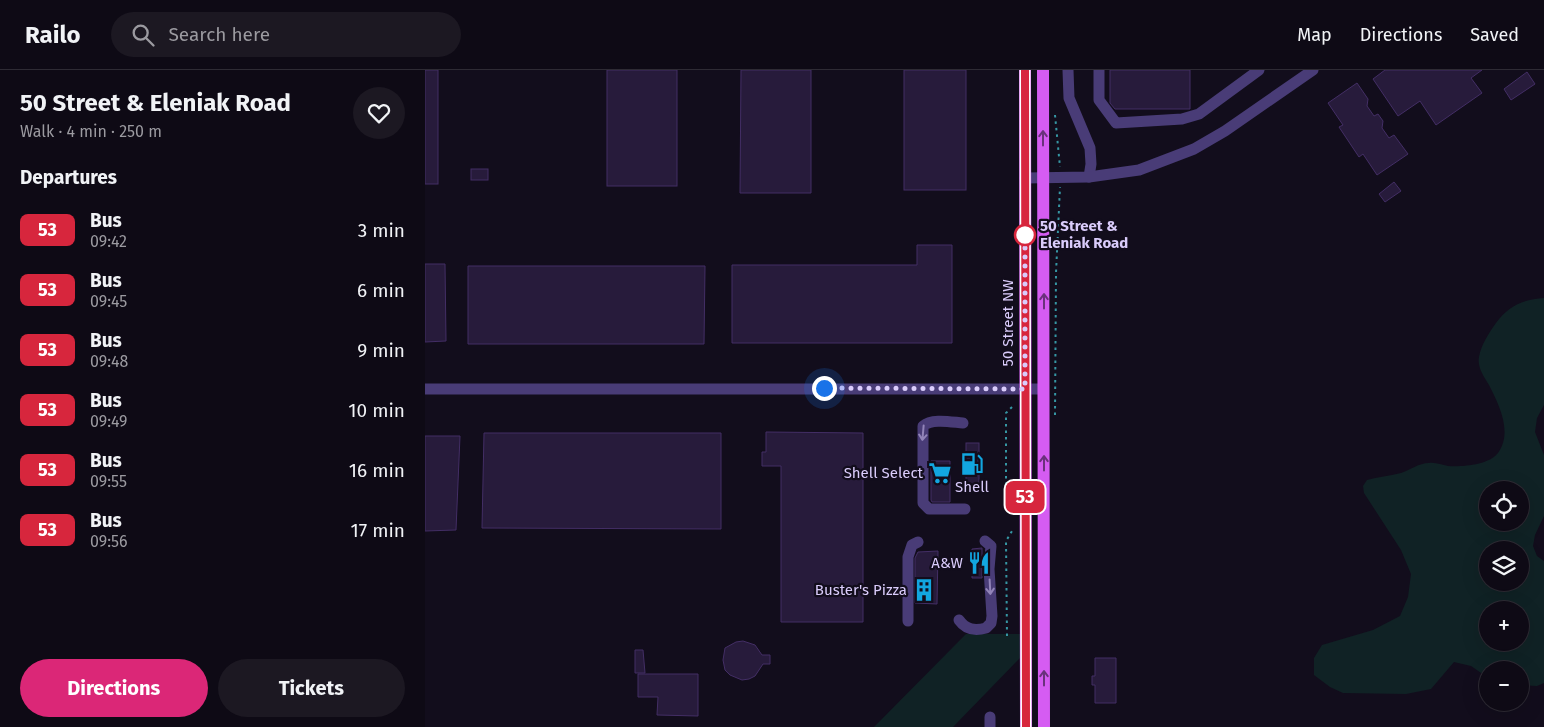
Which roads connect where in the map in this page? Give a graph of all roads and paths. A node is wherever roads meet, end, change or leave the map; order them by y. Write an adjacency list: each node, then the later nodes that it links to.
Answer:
1 (1025, 70): 10 (main road, 50 Street NW)
2 (1043, 70): 11 (main road, one-way to 2)
3 (1068, 70): 9 (street)
4 (1099, 70): 5 (street)
5 (1259, 70)
6 (1313, 70): 9 (street)
7 (1055, 113): 8 (path)
8 (1060, 166)
9 (1089, 177): 11 (street)
10 (1025, 178): 11 (street); 14 (main road, 50 Street NW)
11 (1044, 178): 15 (main road, one-way to 11)
12 (1060, 194): 17 (path)
13 (425, 389): 14 (street)
14 (1025, 389): 15 (street); 27 (main road, 50 Street NW)
15 (1043, 389): 28 (main road, one-way to 15)
16 (1012, 407): 19 (path)
17 (1055, 422)
18 (963, 424): 20 (street, one-way to 20)
19 (1013, 506)
20 (965, 509)
21 (1012, 531): 26 (path)
22 (985, 541): 25 (street, one-way to 25)
23 (918, 542): 24 (street)
24 (907, 620)
25 (959, 620)
26 (1007, 636)
27 (1026, 727)
28 (1044, 727)

